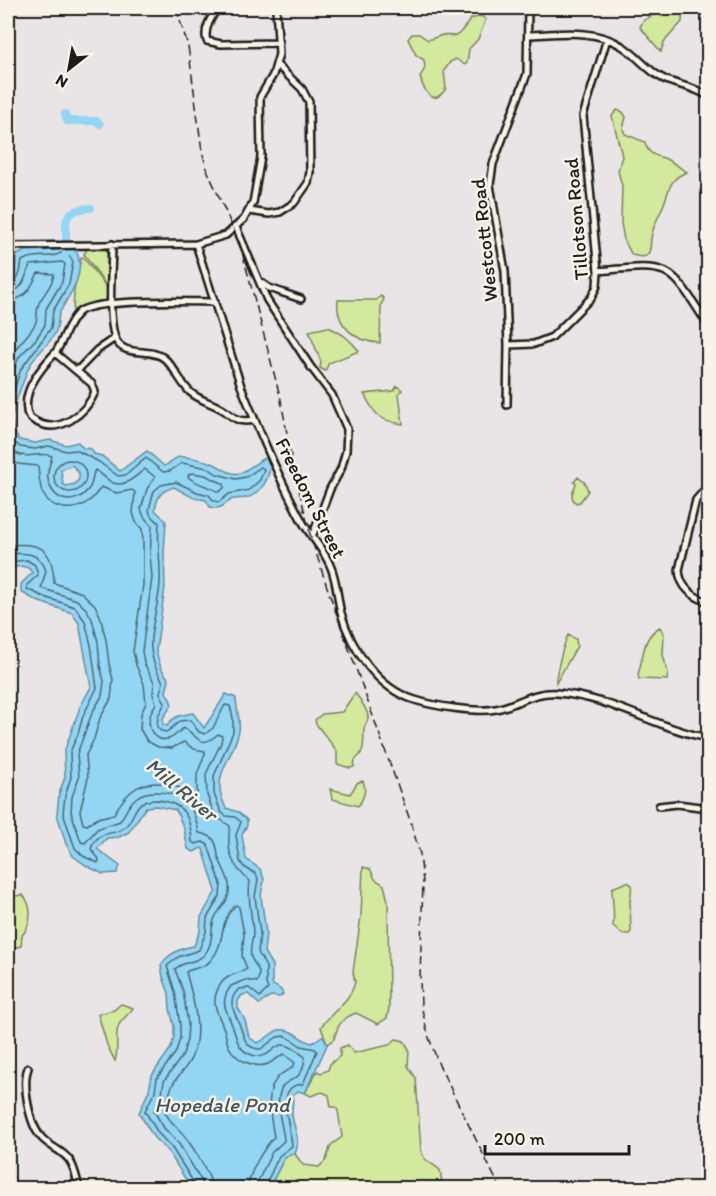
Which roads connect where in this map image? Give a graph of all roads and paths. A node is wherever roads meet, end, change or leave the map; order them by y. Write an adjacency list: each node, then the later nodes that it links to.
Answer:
1 (218, 8): 6 (street)
2 (276, 8): 6 (street)
3 (528, 8): 4 (street, Westcott Road)
4 (528, 35): 5 (street); 21 (street, Westcott Road)
5 (607, 39): 8 (street); 14 (street, Tillotson Road)
6 (279, 43): 7 (street)
7 (277, 65): 9 (street); 9 (street)
8 (708, 96)
9 (249, 211): 10 (street)
10 (236, 227): 12 (street); 15 (street)
11 (112, 244): 12 (street); 13 (street); 18 (street)
12 (196, 244): 17 (street, Freedom Street)
13 (8, 246)
14 (598, 271): 19 (street); 21 (street, Tillotson Road)
15 (259, 281): 16 (street); 27 (street)
16 (301, 299)
17 (215, 302): 18 (street); 25 (street, Freedom Street)
18 (112, 304): 20 (street); 22 (street)
19 (708, 325)
20 (115, 338): 23 (street); 25 (street)
21 (508, 345): 24 (street, Westcott Road)
22 (55, 353): 23 (street); 23 (street)
23 (77, 371)
24 (507, 405)
25 (255, 420): 27 (street, Freedom Street)
26 (708, 486): 28 (street)
27 (312, 537): 29 (street, Freedom Street)
28 (708, 602)
29 (708, 738)
30 (659, 806): 31 (street)
31 (708, 808)
32 (28, 1068): 33 (street)
33 (79, 1188)

